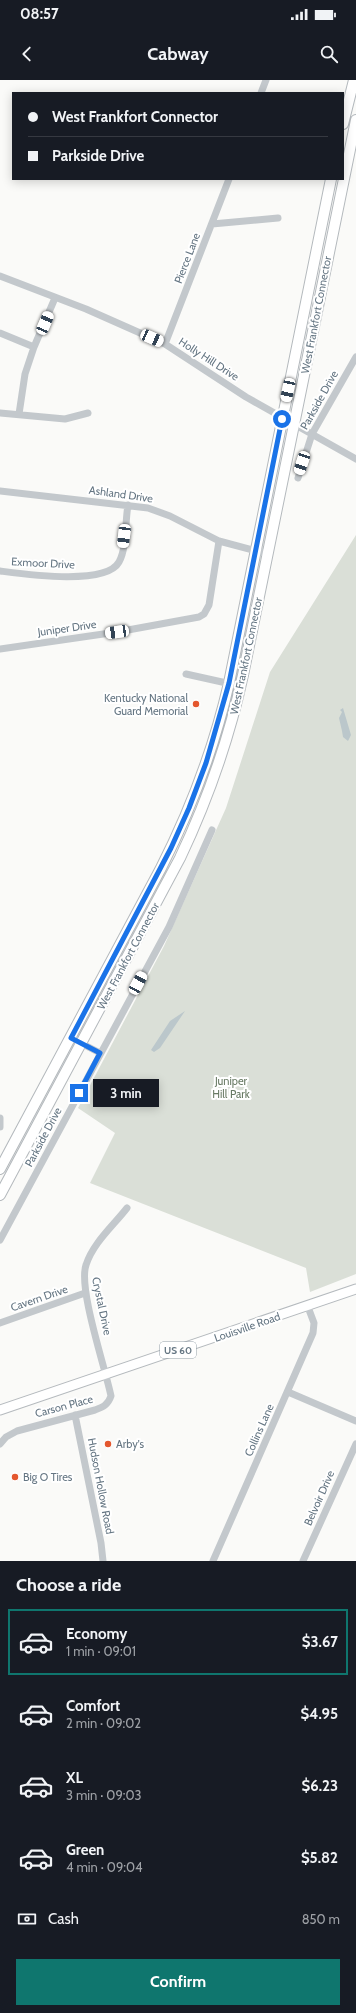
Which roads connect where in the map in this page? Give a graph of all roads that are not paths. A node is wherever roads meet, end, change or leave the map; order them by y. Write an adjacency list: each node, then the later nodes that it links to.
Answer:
1 (266, 80): 3 (street)
2 (353, 83): 4 (highway)
3 (261, 92)
4 (344, 120)
5 (356, 120): 6 (highway, West Frankfort Connector)
6 (344, 179)
7 (228, 180): 11 (street, Pierce Lane)
8 (331, 180): 21 (highway, West Frankfort Connector)
9 (344, 180): 22 (highway, West Frankfort Connector)
10 (278, 218): 11 (street)
11 (212, 224): 15 (street, Pierce Lane)
12 (0, 276): 13 (street, Holly Hill Drive)
13 (56, 298): 15 (street, Holly Hill Drive); 16 (street)
14 (0, 333): 16 (street)
15 (165, 344): 21 (street, Holly Hill Drive)
16 (34, 347): 20 (street)
17 (356, 357): 23 (street, Parkside Drive)
18 (0, 413): 20 (street)
19 (88, 413): 20 (street)
20 (19, 414)
21 (282, 419): 22 (street, Holly Hill Drive); 29 (highway, West Frankfort Connector)
22 (294, 425): 23 (street, Holly Hill Drive); 30 (highway, West Frankfort Connector)
23 (312, 434): 24 (street, Holly Hill Drive); 25 (street, Parkside Drive)
24 (356, 459)
25 (298, 478)
26 (0, 491): 27 (street, Ashland Drive)
27 (128, 505): 28 (street, Ashland Drive); 31 (street, Exmoor Drive)
28 (219, 540): 29 (street, Ashland Drive); 32 (street, Juniper Drive)
29 (256, 552): 30 (street, Ashland Drive); 34 (highway, West Frankfort Connector)
30 (268, 554): 35 (highway, West Frankfort Connector)
31 (0, 571)
32 (0, 650)
33 (186, 674): 34 (street)
34 (229, 683): 35 (street); 37 (highway, West Frankfort Connector)
35 (240, 686): 38 (highway, West Frankfort Connector)
36 (212, 830): 39 (street, Parkside Drive)
37 (71, 1038): 38 (street); 42 (highway, West Frankfort Connector)
38 (81, 1043): 39 (street); 43 (highway, West Frankfort Connector)
39 (100, 1053): 45 (street, Parkside Drive)
40 (0, 1118): 41 (street)
41 (0, 1127)
42 (0, 1169)
43 (0, 1195)
44 (127, 1208): 47 (street, Crystal Drive)
45 (0, 1240)
46 (356, 1289): 48 (main road, Louisville Road / US 60)
47 (85, 1293): 49 (street, Cavern Drive); 50 (street, Crystal Drive)
48 (308, 1307): 50 (main road, Louisville Road / US 60); 51 (street, Collins Lane)
49 (0, 1323)
50 (107, 1374): 52 (main road, Louisville Road / US 60); 53 (street, Carson Place)
51 (288, 1392): 54 (street); 58 (street, Collins Lane)
52 (0, 1410)
53 (75, 1415): 55 (street, Carson Place); 57 (street, Hudson Hollow Road)
54 (356, 1421)
55 (0, 1444)
56 (356, 1444): 59 (street, Belvoir Drive)
57 (103, 1561)
58 (213, 1561)
59 (303, 1561)

